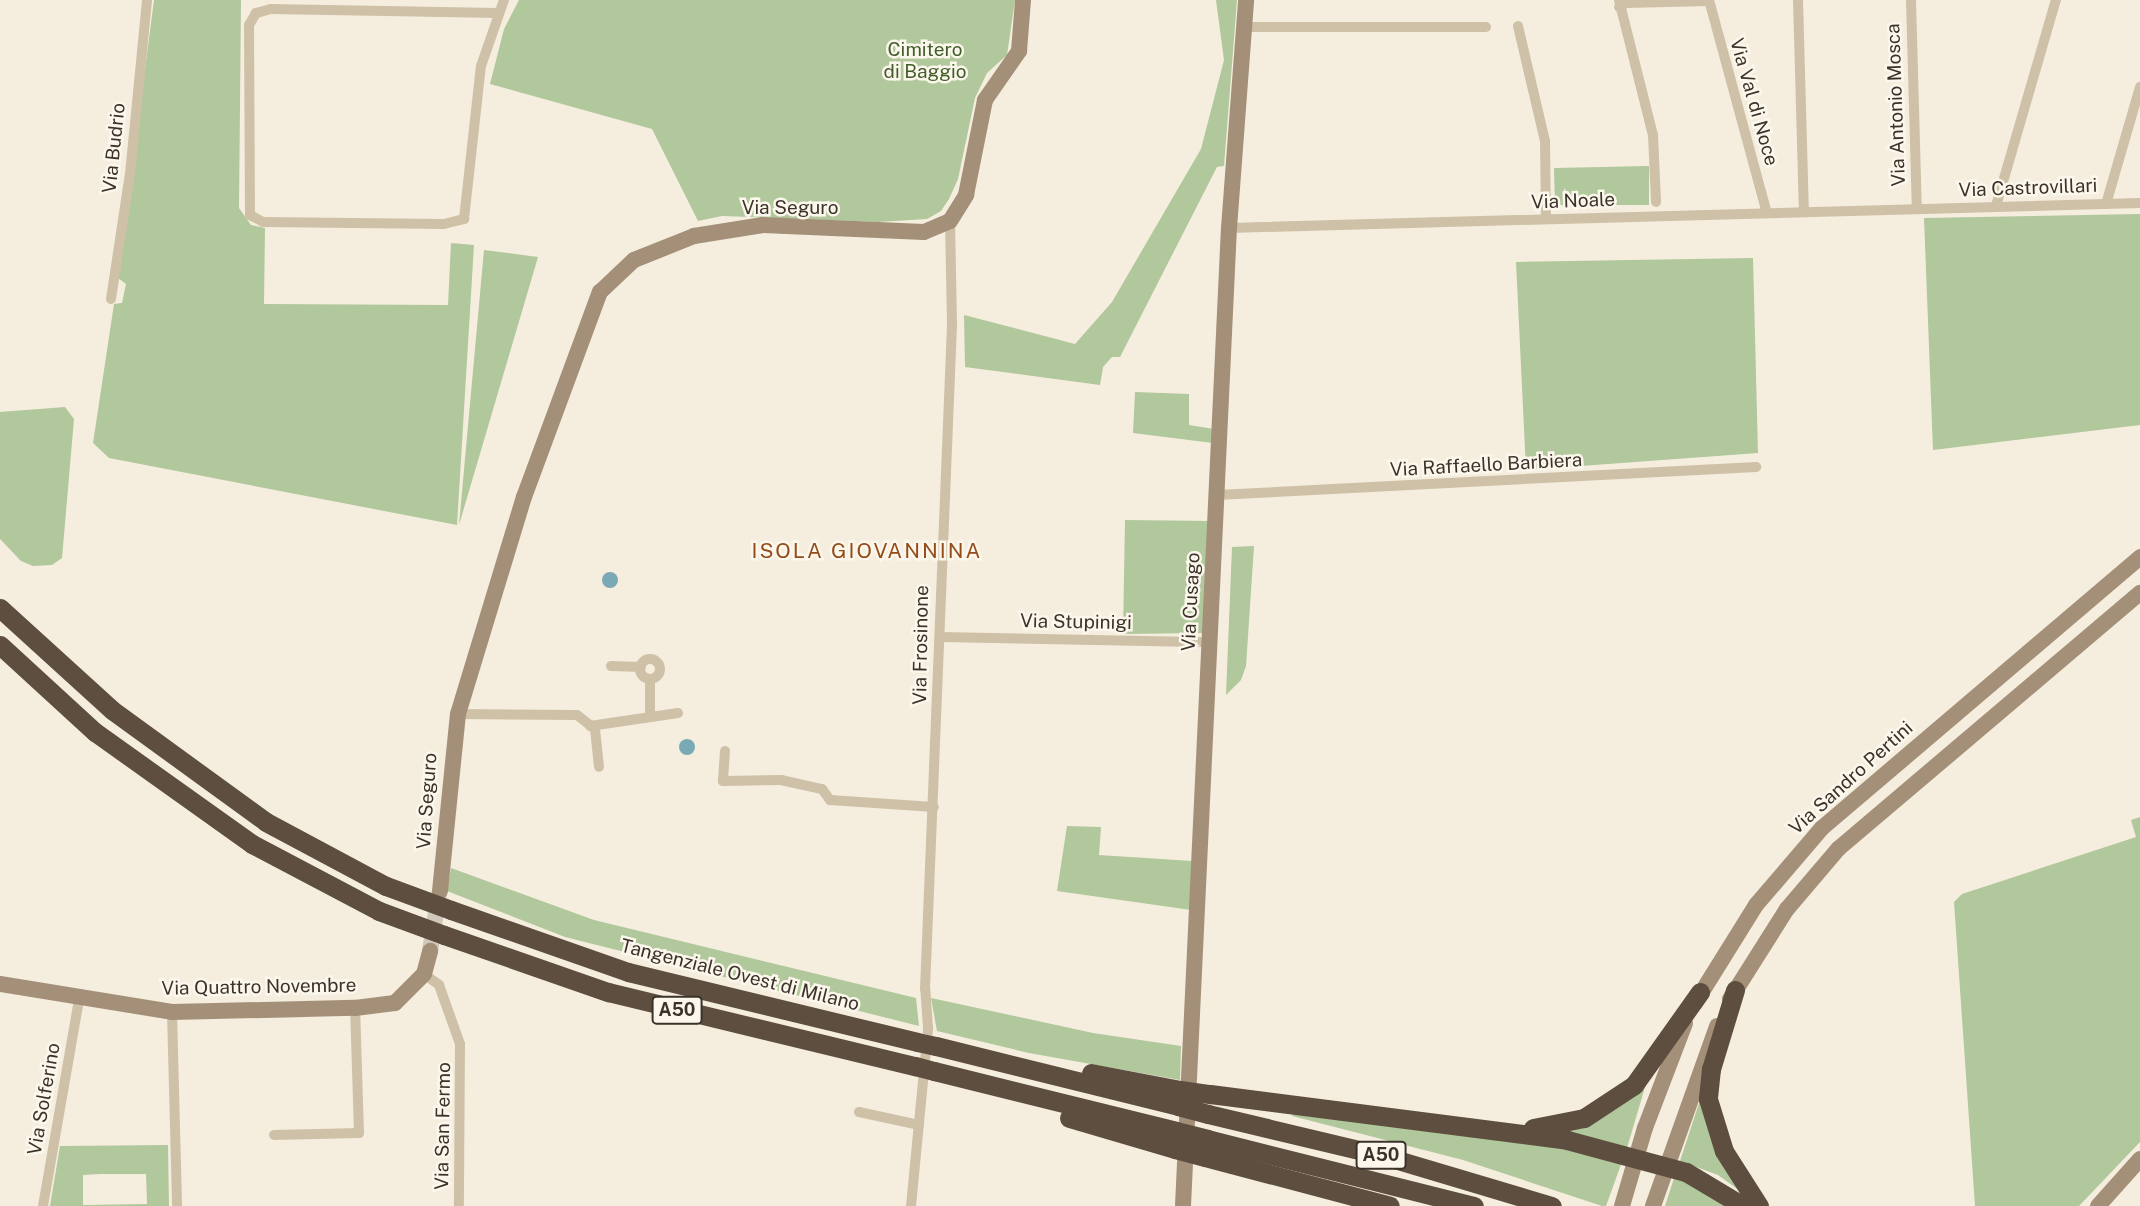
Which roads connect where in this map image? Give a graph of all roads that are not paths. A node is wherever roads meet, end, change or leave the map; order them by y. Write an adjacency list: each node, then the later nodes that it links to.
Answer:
1 (147, 0): 25 (street, Via Budrio)
2 (505, 0): 10 (street)
3 (1023, 0): 23 (street)
4 (1246, 0): 12 (street, Via Cusago)
5 (1798, 0): 20 (street)
6 (1911, 0): 19 (street, Via Antonio Mosca)
7 (2056, 0): 18 (street)
8 (1709, 1): 9 (street); 21 (street, Via Val di Noce)
9 (1619, 4): 15 (street)
10 (498, 13): 10 (street)
11 (1518, 26): 22 (street)
12 (1245, 27): 13 (street); 24 (street, Via Cusago)
13 (1486, 27)
14 (2140, 87): 17 (street)
15 (1656, 202)
16 (2140, 203): 17 (street, Via Castrovillari)
17 (2106, 204): 18 (street, Via Castrovillari)
18 (1996, 206): 19 (street, Via Castrovillari)
19 (1917, 209): 20 (street, Via Noale)
20 (1804, 212): 21 (street, Via Noale)
21 (1767, 213): 22 (street, Via Noale)
22 (1546, 219): 24 (street, Via Noale)
23 (950, 221): 31 (street, Via Frosinone); 38 (street, Via Seguro)
24 (1229, 229): 27 (street, Via Cusago)
25 (111, 299)
26 (1756, 467): 27 (street, Via Raffaello Barbiera)
27 (1217, 495): 32 (street, Via Cusago)
28 (2140, 558): 49 (street, Via Sandro Pertini)
29 (2140, 593): 48 (street)
30 (0, 608): 53 (highway, Tangenziale Ovest di Milano / A50, bridge)
31 (940, 637): 32 (street, Via Stupinigi); 43 (street, Via Frosinone)
32 (1210, 642): 69 (street, Via Cusago)
33 (0, 645): 54 (highway, A50, bridge)
34 (611, 666): 35 (street)
35 (640, 667): 36 (street); 36 (street)
36 (650, 679): 39 (street)
37 (678, 713): 39 (street)
38 (458, 714): 40 (street); 44 (street, Via Seguro)
39 (650, 716): 40 (street)
40 (590, 726): 42 (street)
41 (725, 751): 43 (street)
42 (600, 767)
43 (933, 807): 53 (street, Via Frosinone)
44 (440, 891)
45 (430, 951): 46 (street)
46 (424, 974): 51 (street, Via Quattro Novembre); 67 (street, Via San Fermo)
47 (0, 984): 50 (street, Via Quattro Novembre)
48 (1735, 990): 63 (street); 77 (highway)
49 (1700, 992): 58 (highway); 61 (street, Via Sandro Pertini)
50 (79, 999): 52 (street, Via Quattro Novembre); 65 (street, Via Solferino)
51 (355, 1008): 52 (street, Via Quattro Novembre); 59 (street)
52 (172, 1012): 66 (street)
53 (927, 1039): 54 (street, Via Frosinone); 55 (highway, Tangenziale Ovest di Milano / A50, bridge)
54 (924, 1074): 57 (street); 60 (highway, A50, bridge)
55 (1209, 1104): 58 (highway); 73 (highway, Tangenziale Ovest di Milano / A50)
56 (859, 1112): 57 (street)
57 (919, 1125): 68 (street)
58 (1499, 1129): 61 (highway)
59 (274, 1135)
60 (1206, 1148): 64 (highway); 72 (highway, A50)
61 (1636, 1156): 63 (highway); 74 (street, Via Sandro Pertini)
62 (2140, 1159): 78 (street)
63 (1666, 1165): 75 (street); 76 (highway)
64 (1287, 1181): 70 (highway); 71 (highway)
65 (43, 1206)
66 (177, 1206)
67 (459, 1206)
68 (911, 1206)
69 (1183, 1206)
70 (1332, 1206)
71 (1390, 1206)
72 (1474, 1206)
73 (1552, 1206)
74 (1622, 1206)
75 (1653, 1206)
76 (1743, 1206)
77 (1759, 1206)
78 (2098, 1206)

